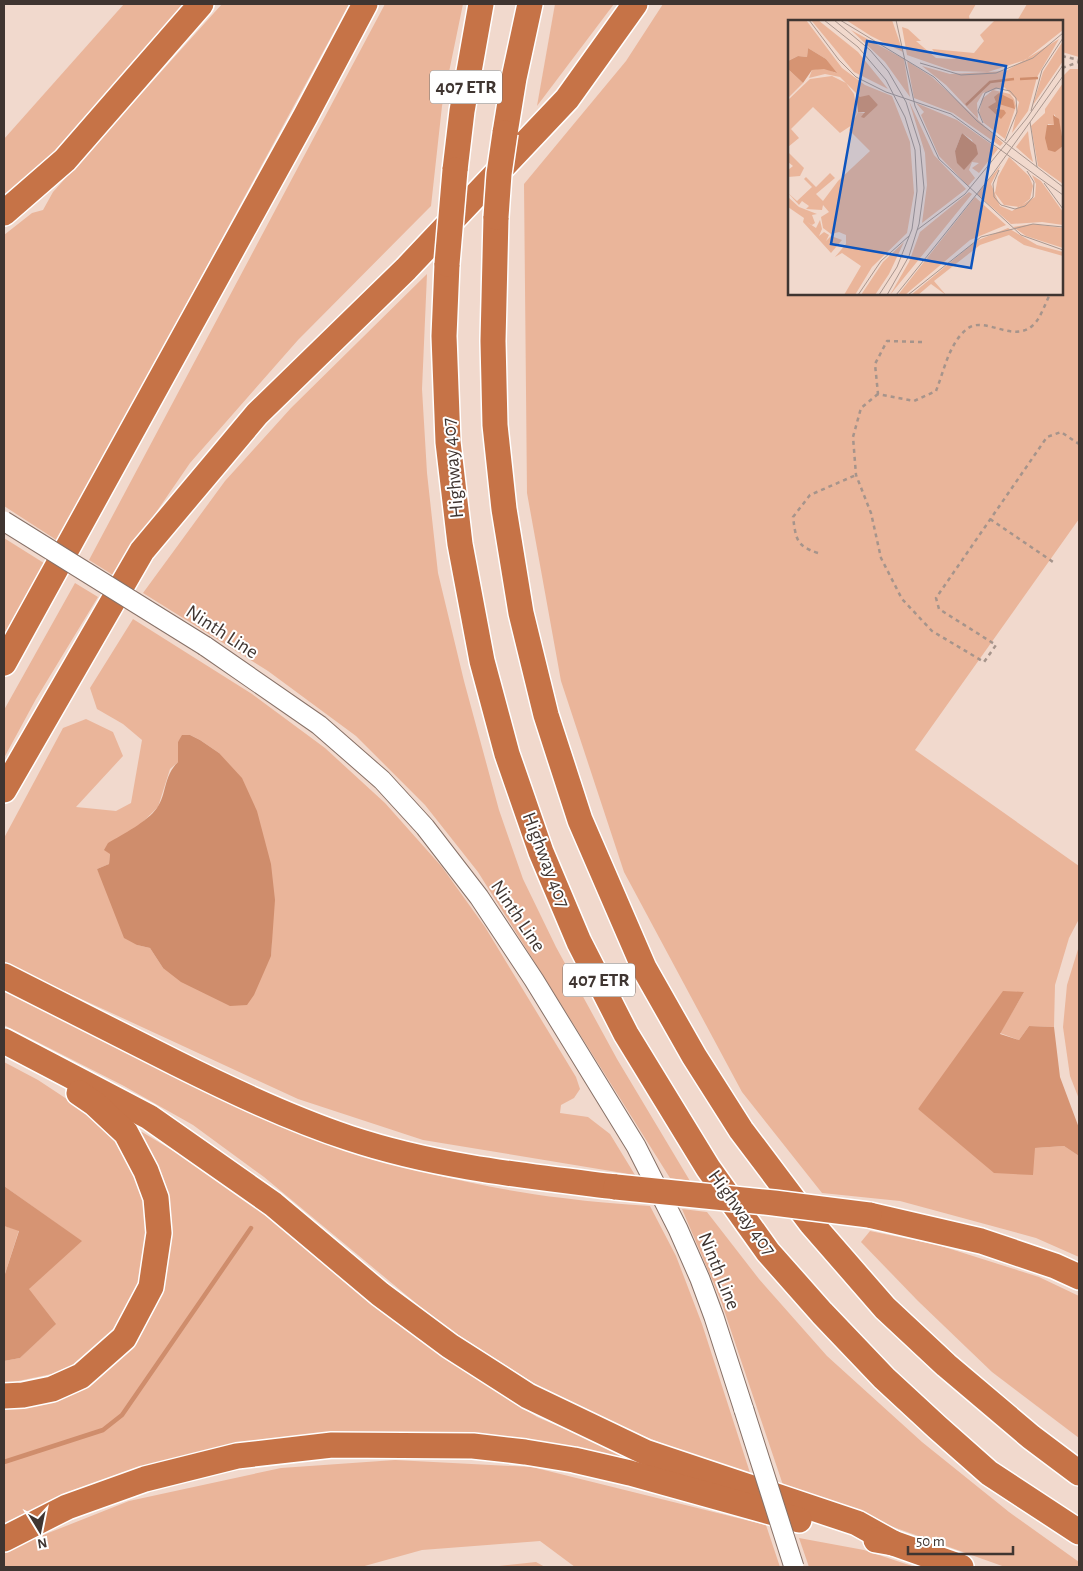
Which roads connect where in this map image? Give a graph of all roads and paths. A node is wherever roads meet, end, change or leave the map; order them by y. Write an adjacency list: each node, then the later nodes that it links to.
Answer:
1 (201, 4): 9 (highway)
2 (365, 4): 19 (highway)
3 (481, 4): 27 (highway, Highway 407 / 407 ETR, bridge)
4 (530, 4): 26 (highway, 407 ETR, bridge)
5 (636, 4): 20 (highway)
6 (1063, 56): 7 (path)
7 (1079, 61): 8 (path)
8 (1063, 68)
9 (4, 213)
10 (1050, 295): 12 (path)
11 (922, 342): 12 (path)
12 (878, 394): 14 (path)
13 (1079, 444): 15 (path)
14 (856, 475): 15 (path); 17 (path)
15 (990, 519): 18 (path)
16 (4, 522): 30 (main road, Ninth Line, bridge)
17 (818, 553)
18 (1053, 562)
19 (4, 663)
20 (4, 790)
21 (11, 980): 24 (highway, bridge)
22 (4, 1041): 29 (highway)
23 (4, 1045): 25 (highway)
24 (1079, 1277)
25 (4, 1396)
26 (1079, 1474)
27 (1079, 1532)
28 (4, 1539): 29 (highway)
29 (894, 1543): 31 (highway)
30 (794, 1567)
31 (962, 1567)

